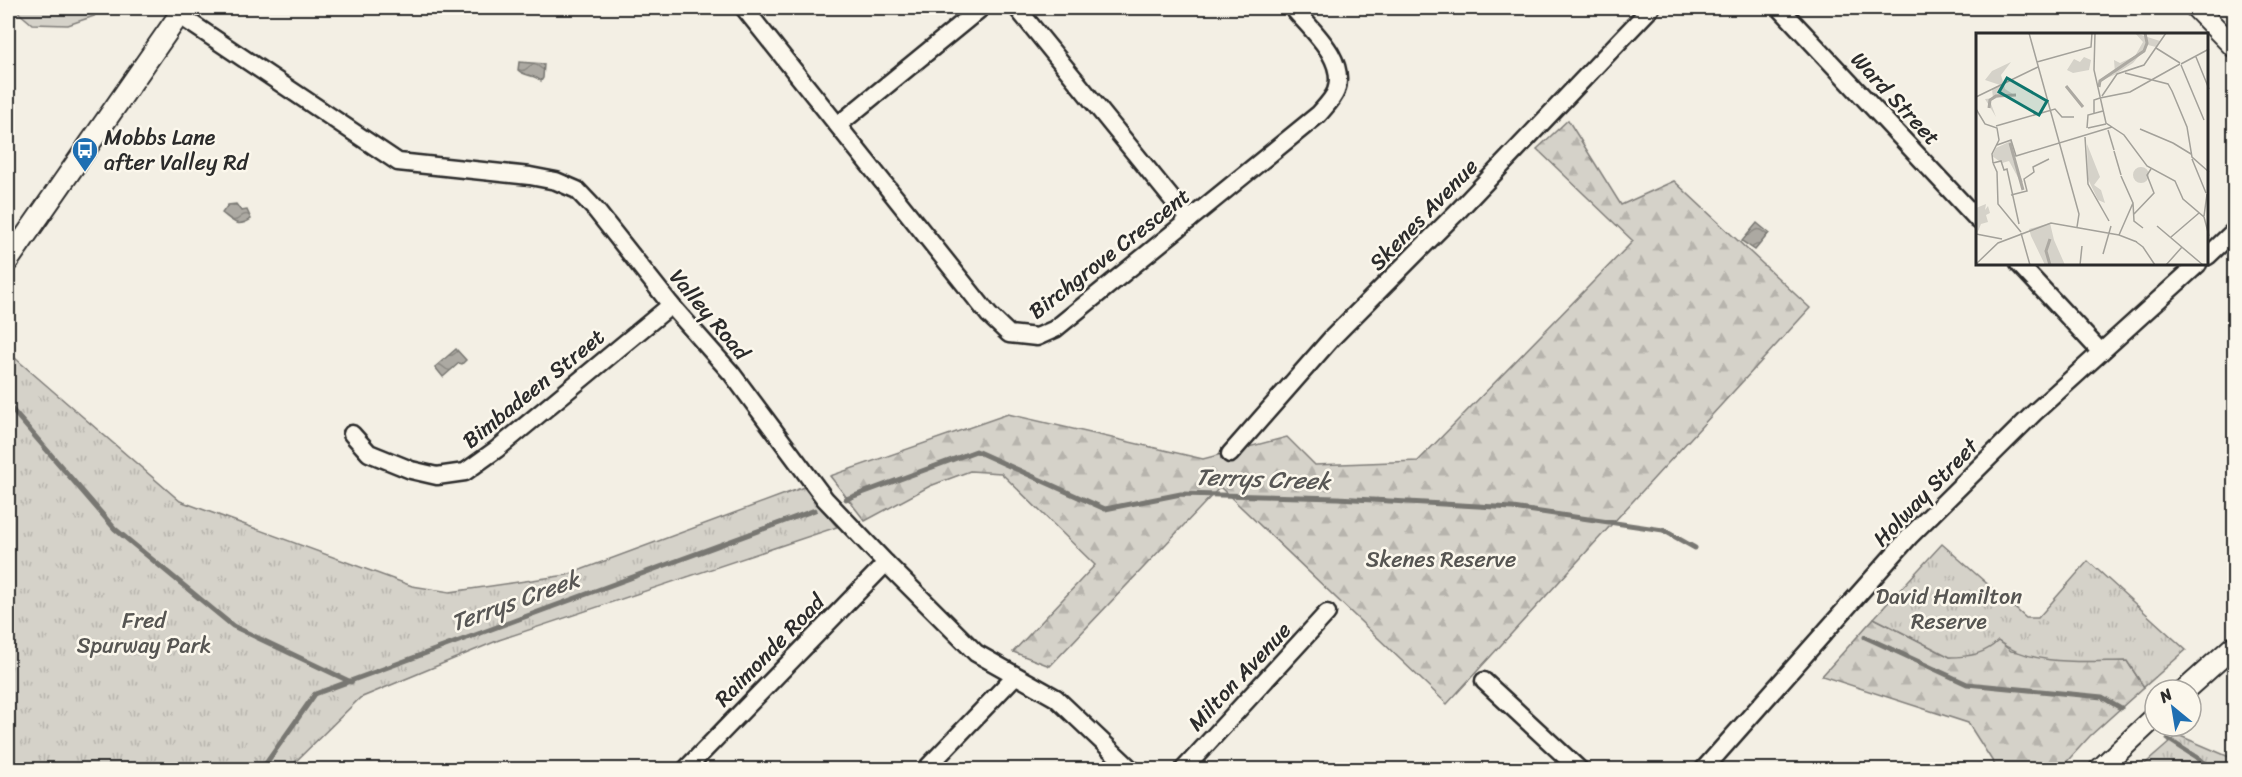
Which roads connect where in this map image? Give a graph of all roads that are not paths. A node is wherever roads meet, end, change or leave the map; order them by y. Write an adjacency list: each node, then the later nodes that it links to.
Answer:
1 (744, 8): 10 (street, Birchgrove Crescent)
2 (981, 8): 10 (street)
3 (1017, 8): 12 (street)
4 (1293, 8): 12 (street, Birchgrove Crescent)
5 (1651, 8): 21 (street, Skenes Avenue)
6 (1780, 8): 11 (street, Ward Street)
7 (2196, 8): 9 (street)
8 (181, 11): 15 (street); 18 (street, Valley Road)
9 (2235, 47)
10 (838, 125): 12 (street, Birchgrove Crescent)
11 (1976, 218)
12 (1189, 220)
13 (2235, 231): 14 (street)
14 (2209, 255)
15 (8, 261)
16 (2021, 266): 19 (street)
17 (2196, 266): 19 (street, Holway Street)
18 (671, 305): 20 (street, Bimbadeen Street); 22 (street, Valley Road)
19 (2100, 351): 34 (street, Holway Street)
20 (351, 434)
21 (1230, 454)
22 (886, 563): 25 (street, Valley Road); 29 (street, Raimonde Road)
23 (1328, 613): 32 (street, Milton Avenue)
24 (2235, 646): 26 (street)
25 (1015, 676): 30 (street); 31 (street, Valley Road)
26 (2199, 678)
27 (1484, 681): 33 (street)
28 (2143, 728): 35 (street)
29 (685, 770)
30 (925, 770)
31 (1132, 770)
32 (1183, 770)
33 (1580, 770)
34 (1703, 770)
35 (2098, 770)

